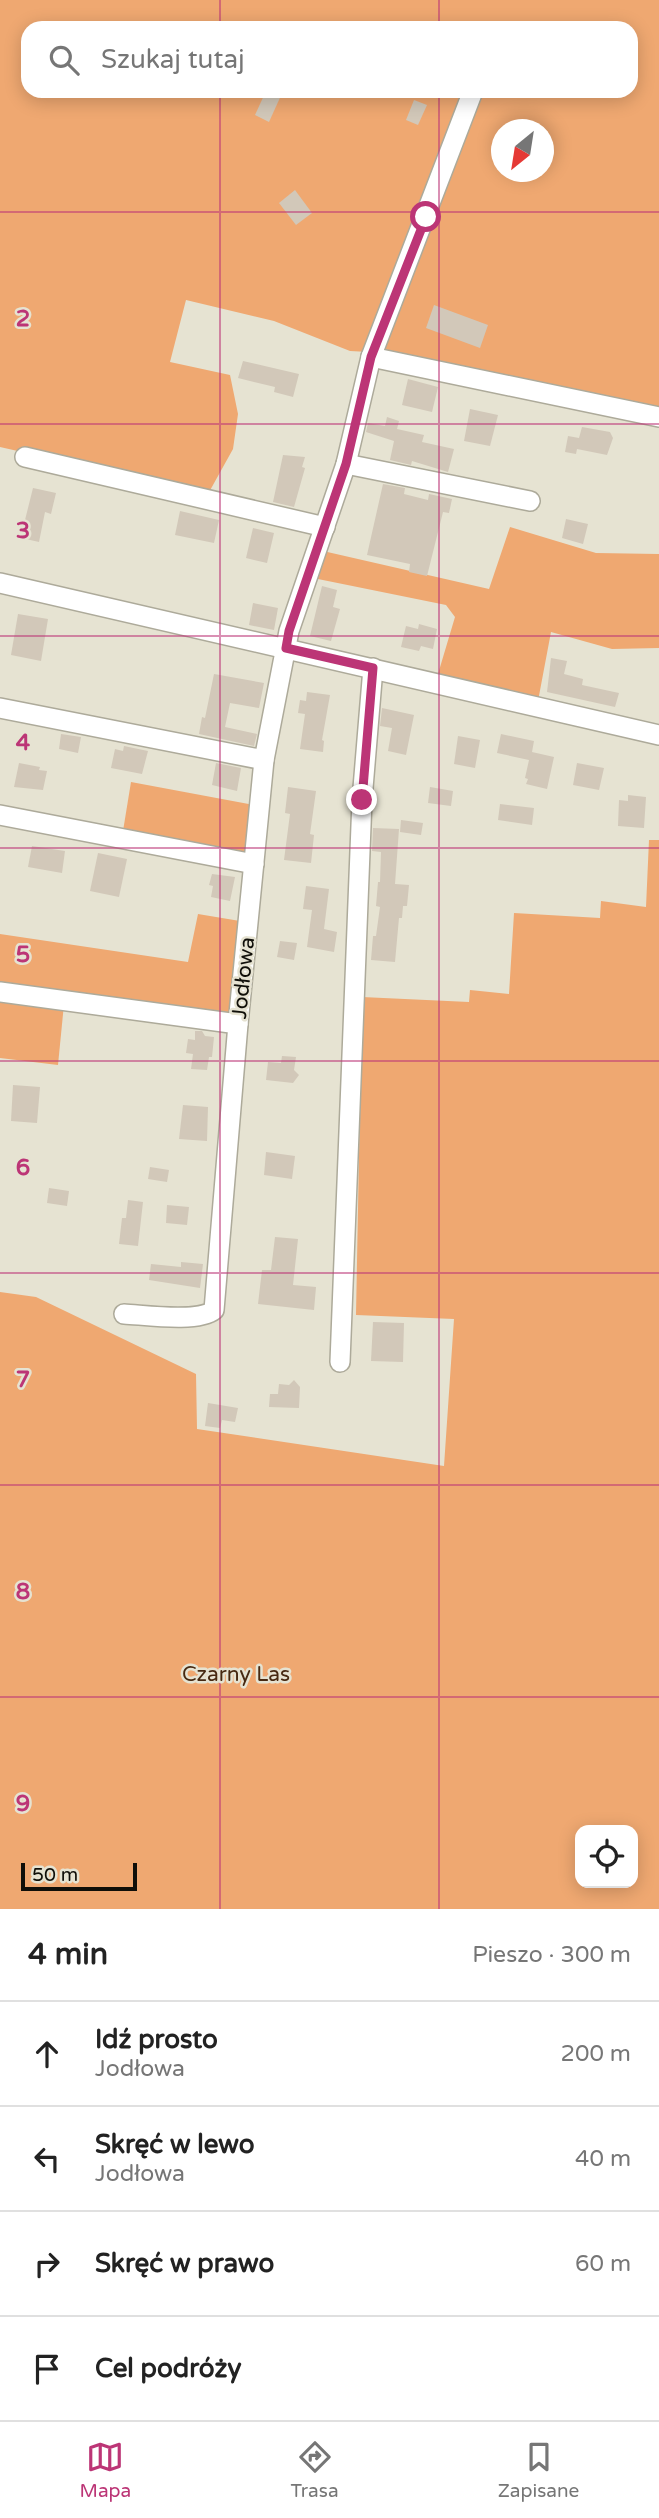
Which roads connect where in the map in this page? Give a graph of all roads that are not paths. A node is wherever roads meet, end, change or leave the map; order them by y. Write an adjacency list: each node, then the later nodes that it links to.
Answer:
1 (470, 98): 2 (street, Jodłowa)
2 (371, 357): 3 (street); 5 (street, Jodłowa)
3 (659, 417)
4 (25, 457): 7 (street)
5 (346, 464): 6 (street); 7 (street, Jodłowa)
6 (530, 501)
7 (325, 527): 9 (street, Jodłowa)
8 (0, 583): 9 (street)
9 (286, 648): 10 (street); 13 (street, Jodłowa)
10 (373, 668): 12 (street); 19 (street)
11 (0, 708): 13 (street)
12 (659, 735)
13 (264, 760): 15 (street, Jodłowa)
14 (0, 815): 15 (street)
15 (254, 864): 17 (street, Jodłowa)
16 (0, 992): 17 (street)
17 (238, 1024): 18 (street, Jodłowa)
18 (124, 1314)
19 (340, 1363)

